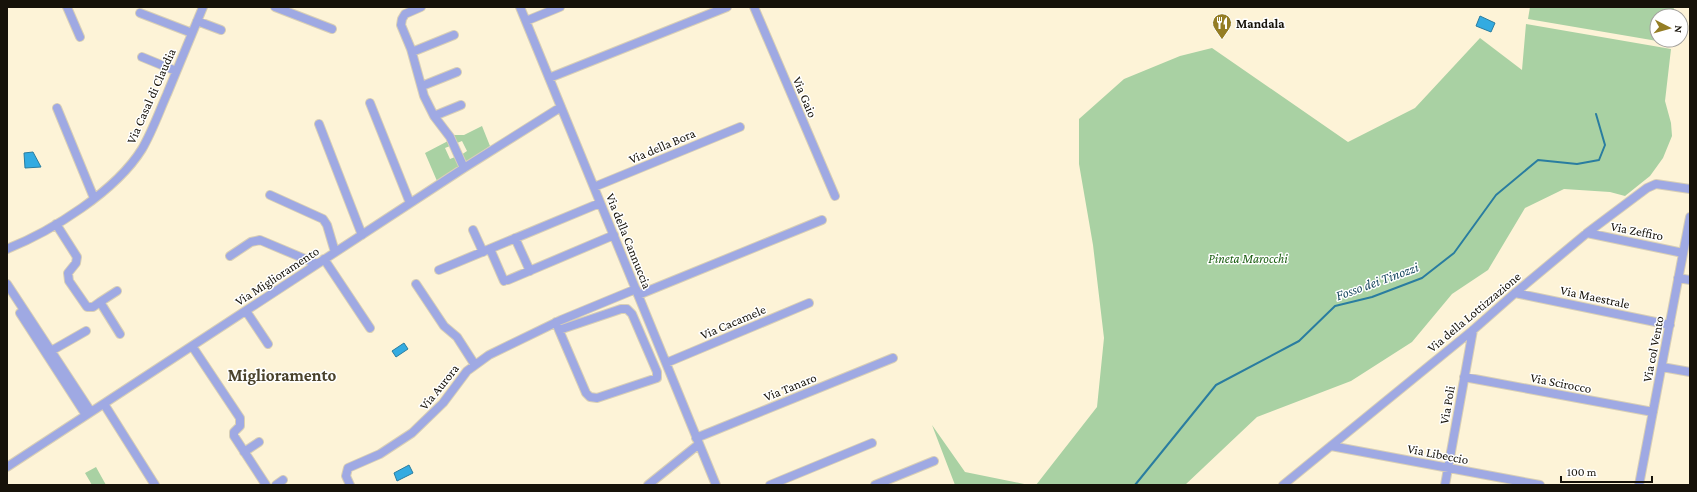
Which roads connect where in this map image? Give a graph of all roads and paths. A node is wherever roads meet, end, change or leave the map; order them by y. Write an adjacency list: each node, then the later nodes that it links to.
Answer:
1 (67, 7): 16 (street)
2 (203, 7): 10 (street, Via Casal di Claudia)
3 (275, 7): 12 (street)
4 (421, 7): 17 (street)
5 (520, 7): 11 (street, Via della Cannuccia)
6 (560, 7): 11 (street)
7 (727, 7): 21 (street)
8 (754, 7): 34 (street, Via Gaio)
9 (140, 13): 14 (street)
10 (197, 21): 13 (street); 14 (street, Via Casal di Claudia)
11 (526, 21): 21 (street, Via della Cannuccia)
12 (332, 29)
13 (221, 30)
14 (192, 33): 19 (street, Via Casal di Claudia)
15 (454, 35): 17 (street)
16 (80, 37)
17 (412, 52): 22 (street)
18 (142, 57): 19 (street)
19 (176, 71): 35 (street, Via Casal di Claudia)
20 (457, 72): 22 (street)
21 (549, 78): 25 (street, Via della Cannuccia)
22 (422, 86): 27 (street)
23 (370, 103): 36 (street)
24 (461, 105): 27 (street)
25 (561, 107): 30 (street, Via Miglioramento); 31 (street, Via della Cannuccia)
26 (58, 108): 35 (street)
27 (434, 116): 30 (street)
28 (319, 124): 43 (street)
29 (740, 127): 31 (street, Via della Bora)
30 (464, 168): 36 (street, Via Miglioramento)
31 (594, 187): 37 (street, Via della Cannuccia)
32 (1690, 189): 42 (street, Via della Lottizzazione)
33 (270, 195): 48 (street)
34 (834, 196)
35 (94, 198): 40 (street, Via Casal di Claudia)
36 (410, 203): 43 (street, Via Miglioramento)
37 (600, 203): 44 (street, Via della Cannuccia); 45 (street)
38 (1690, 217): 49 (street, Via col Vento)
39 (822, 220): 60 (street, Via Aurora)
40 (56, 224): 46 (street, Via Casal di Claudia); 63 (street)
41 (473, 230): 47 (street)
42 (1587, 233): 49 (street, Via Zeffiro); 61 (street, Via della Lottizzazione)
43 (362, 235): 48 (street, Via Miglioramento)
44 (614, 235): 54 (street); 60 (street, Via della Cannuccia)
45 (515, 238): 47 (street); 54 (street)
46 (7, 249)
47 (486, 250): 53 (street); 54 (street)
48 (335, 252): 51 (street, Via Miglioramento)
49 (1683, 253): 55 (street, Via col Vento)
50 (230, 256): 52 (street)
51 (324, 260): 52 (street, Via Miglioramento); 68 (street)
52 (317, 264): 65 (street, Via Miglioramento)
53 (439, 270)
54 (530, 271)
55 (1678, 278): 56 (street); 66 (street, Via col Vento)
56 (1690, 280)
57 (7, 284): 74 (street)
58 (416, 284): 77 (street)
59 (117, 291): 63 (street)
60 (637, 292): 67 (street, Via Aurora); 76 (street, Via della Cannuccia)
61 (1515, 293): 66 (street, Via Maestrale); 69 (street, Via della Lottizzazione)
62 (7, 294): 83 (street)
63 (100, 302): 71 (street)
64 (809, 303): 76 (street, Via Cacamele)
65 (246, 311): 72 (street); 73 (street, Via Miglioramento)
66 (1670, 324): 78 (street, Via col Vento)
67 (558, 326): 67 (street); 77 (street, Via Aurora)
68 (370, 328)
69 (1473, 330): 80 (street, Via Poli); 87 (street, Via della Lottizzazione)
70 (86, 331): 74 (street)
71 (120, 334)
72 (268, 344)
73 (192, 346): 81 (street, Via Miglioramento); 88 (street)
74 (51, 351): 83 (street)
75 (893, 358): 84 (street, Via Tanaro)
76 (666, 363): 84 (street, Via della Cannuccia)
77 (475, 365): 95 (street, Via Aurora)
78 (1662, 366): 79 (street); 82 (street, Via col Vento)
79 (1690, 372)
80 (1464, 377): 82 (street, Via Scirocco); 91 (street, Via Poli)
81 (104, 404): 83 (street, Via Miglioramento); 93 (street)
82 (1653, 412): 102 (street, Via col Vento)
83 (89, 413): 90 (street, Via Miglioramento)
84 (697, 441): 92 (street, Via Tanaro); 96 (street, Via della Cannuccia)
85 (258, 442): 88 (street)
86 (872, 443): 97 (street)
87 (1331, 446): 91 (street, Via Libeccio); 99 (street, Via della Lottizzazione)
88 (244, 452): 94 (street)
89 (934, 461): 98 (street)
90 (7, 467)
91 (1448, 468): 100 (street, Via Poli); 101 (street, Via Libeccio)
92 (651, 484)
93 (155, 485)
94 (266, 485)
95 (350, 485)
96 (716, 485)
97 (770, 485)
98 (875, 485)
99 (1283, 485)
100 (1445, 485)
101 (1540, 485)
102 (1639, 485)

